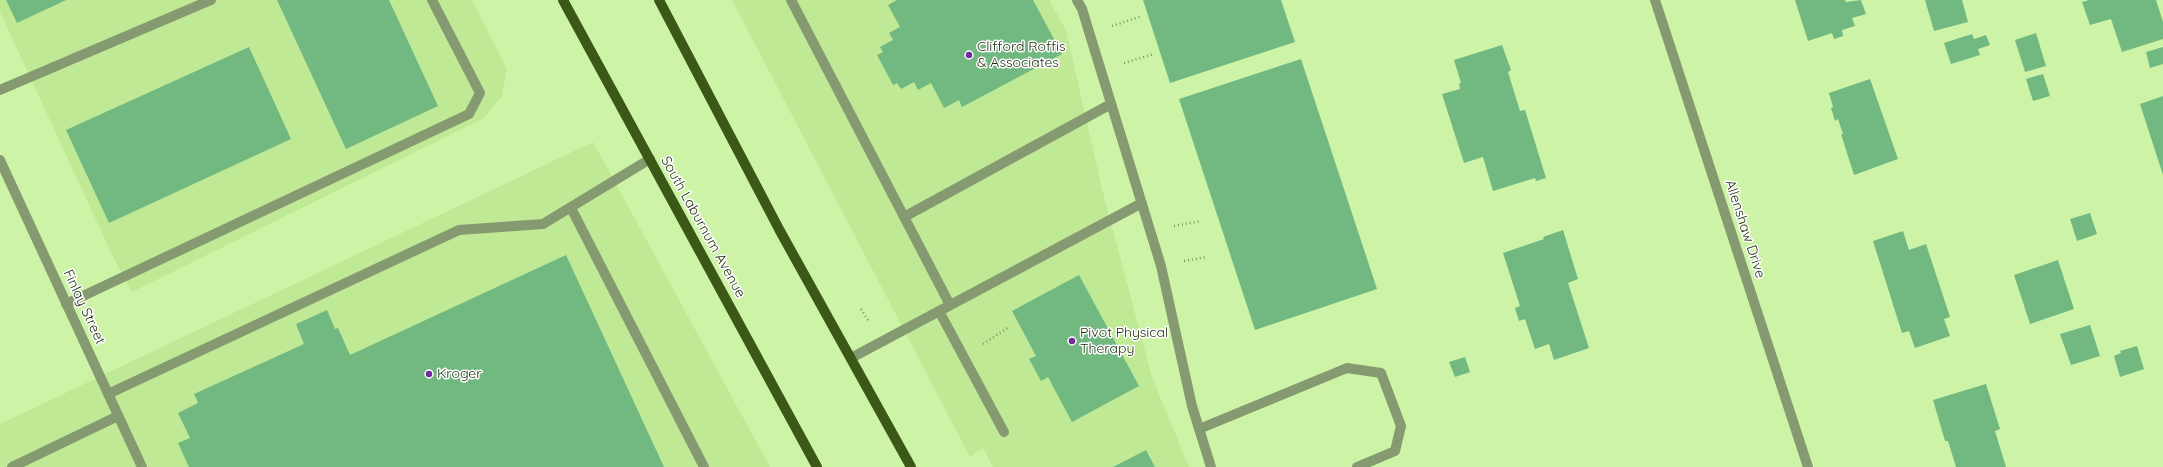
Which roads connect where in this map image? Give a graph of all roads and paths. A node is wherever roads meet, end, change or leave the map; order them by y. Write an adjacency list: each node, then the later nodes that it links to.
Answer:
1 (211, 0): 12 (street)
2 (432, 0): 19 (street)
3 (563, 0): 15 (main road, South Laburnum Avenue)
4 (659, 0): 24 (main road)
5 (791, 0): 18 (street)
6 (1077, 0): 9 (street)
7 (1655, 0): 36 (street, Allenshaw Drive)
8 (1142, 16): 9 (path)
9 (1089, 33): 11 (street)
10 (1154, 54): 11 (path)
11 (1101, 70): 13 (street)
12 (0, 90)
13 (1111, 104): 16 (street); 18 (street)
14 (0, 160): 19 (street, Finlay Street)
15 (650, 160): 17 (street); 32 (main road, South Laburnum Avenue)
16 (1142, 202): 20 (street); 27 (street)
17 (571, 208): 25 (street); 31 (street)
18 (904, 217): 20 (street)
19 (66, 304): 25 (street, Finlay Street)
20 (950, 305): 21 (street)
21 (939, 311): 23 (street); 24 (street)
22 (1009, 327): 23 (path)
23 (963, 356): 28 (street)
24 (851, 358): 33 (main road)
25 (108, 394): 26 (street, Finlay Street)
26 (118, 416): 29 (street); 30 (street, Finlay Street)
27 (1199, 429): 34 (street); 35 (street)
28 (1004, 432)
29 (12, 467)
30 (142, 467)
31 (704, 467)
32 (817, 467)
33 (911, 467)
34 (1211, 467)
35 (1357, 467)
36 (1808, 467)

